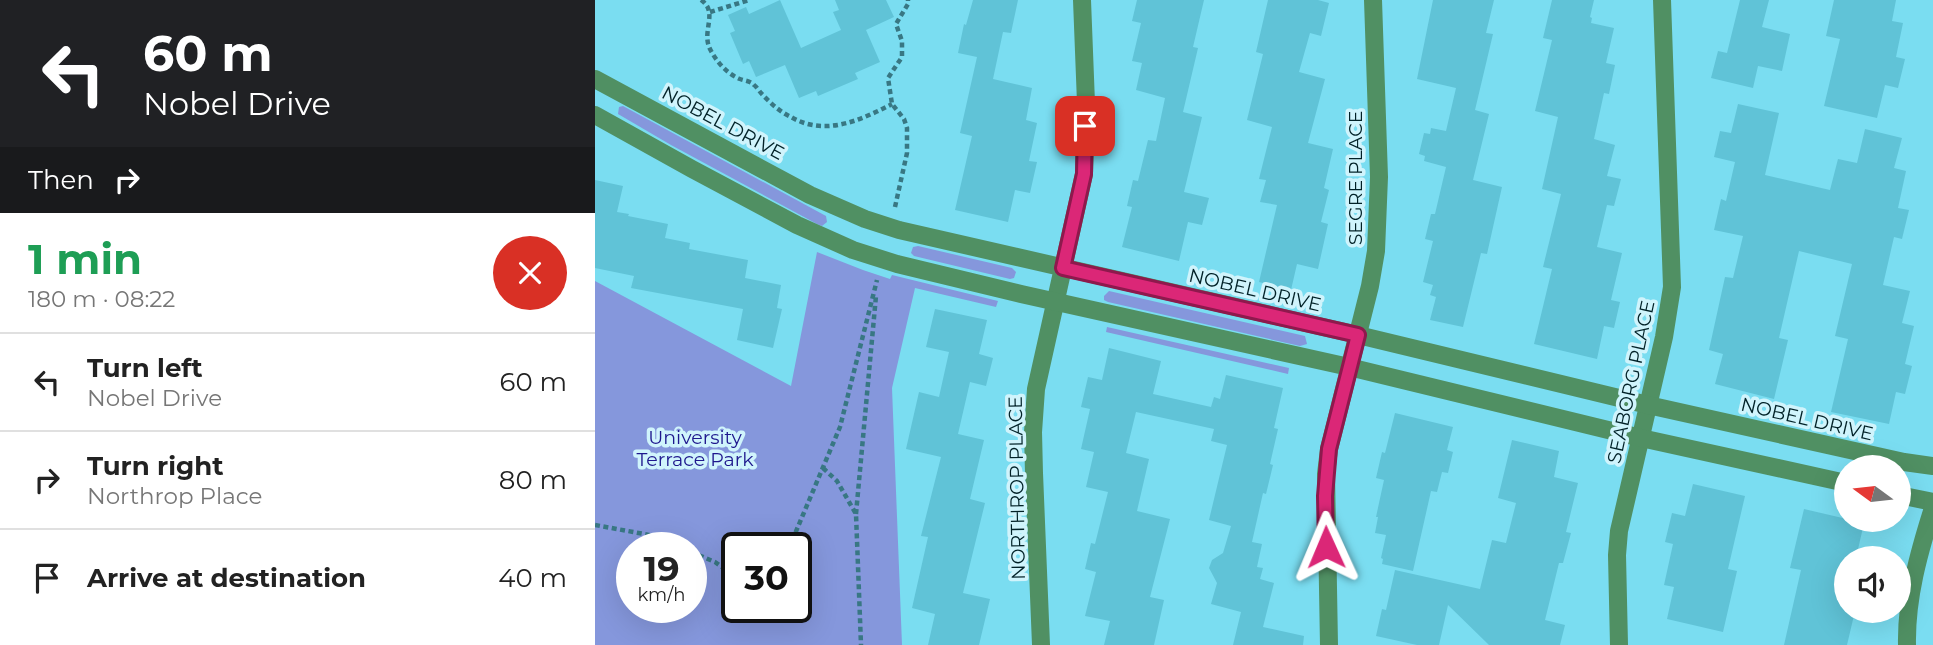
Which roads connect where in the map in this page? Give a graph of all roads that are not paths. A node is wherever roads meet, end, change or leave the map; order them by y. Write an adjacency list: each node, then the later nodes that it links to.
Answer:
1 (1082, 0): 8 (street, NORTHROP PLACE)
2 (1373, 0): 10 (street, SEGRE PLACE)
3 (1662, 0): 12 (street, SEABORG PLACE)
4 (595, 79): 6 (street, NOBEL DRIVE)
5 (595, 115): 7 (street)
6 (865, 219): 7 (street); 8 (street, NOBEL DRIVE)
7 (853, 250): 9 (street)
8 (1063, 268): 9 (street, NORTHROP PLACE); 10 (street, NOBEL DRIVE)
9 (1055, 302): 11 (street); 19 (street, NORTHROP PLACE)
10 (1358, 335): 11 (street, SEGRE PLACE); 12 (street, NOBEL DRIVE)
11 (1349, 367): 13 (street); 20 (street, SEGRE PLACE)
12 (1648, 405): 13 (street, SEABORG PLACE); 14 (street, NOBEL DRIVE)
13 (1641, 438): 15 (street); 21 (street, SEABORG PLACE)
14 (1933, 466)
15 (1834, 480)
16 (1911, 497): 17 (street)
17 (1933, 502)
18 (1933, 508): 22 (street)
19 (1041, 645)
20 (1329, 645)
21 (1619, 645)
22 (1907, 645)

